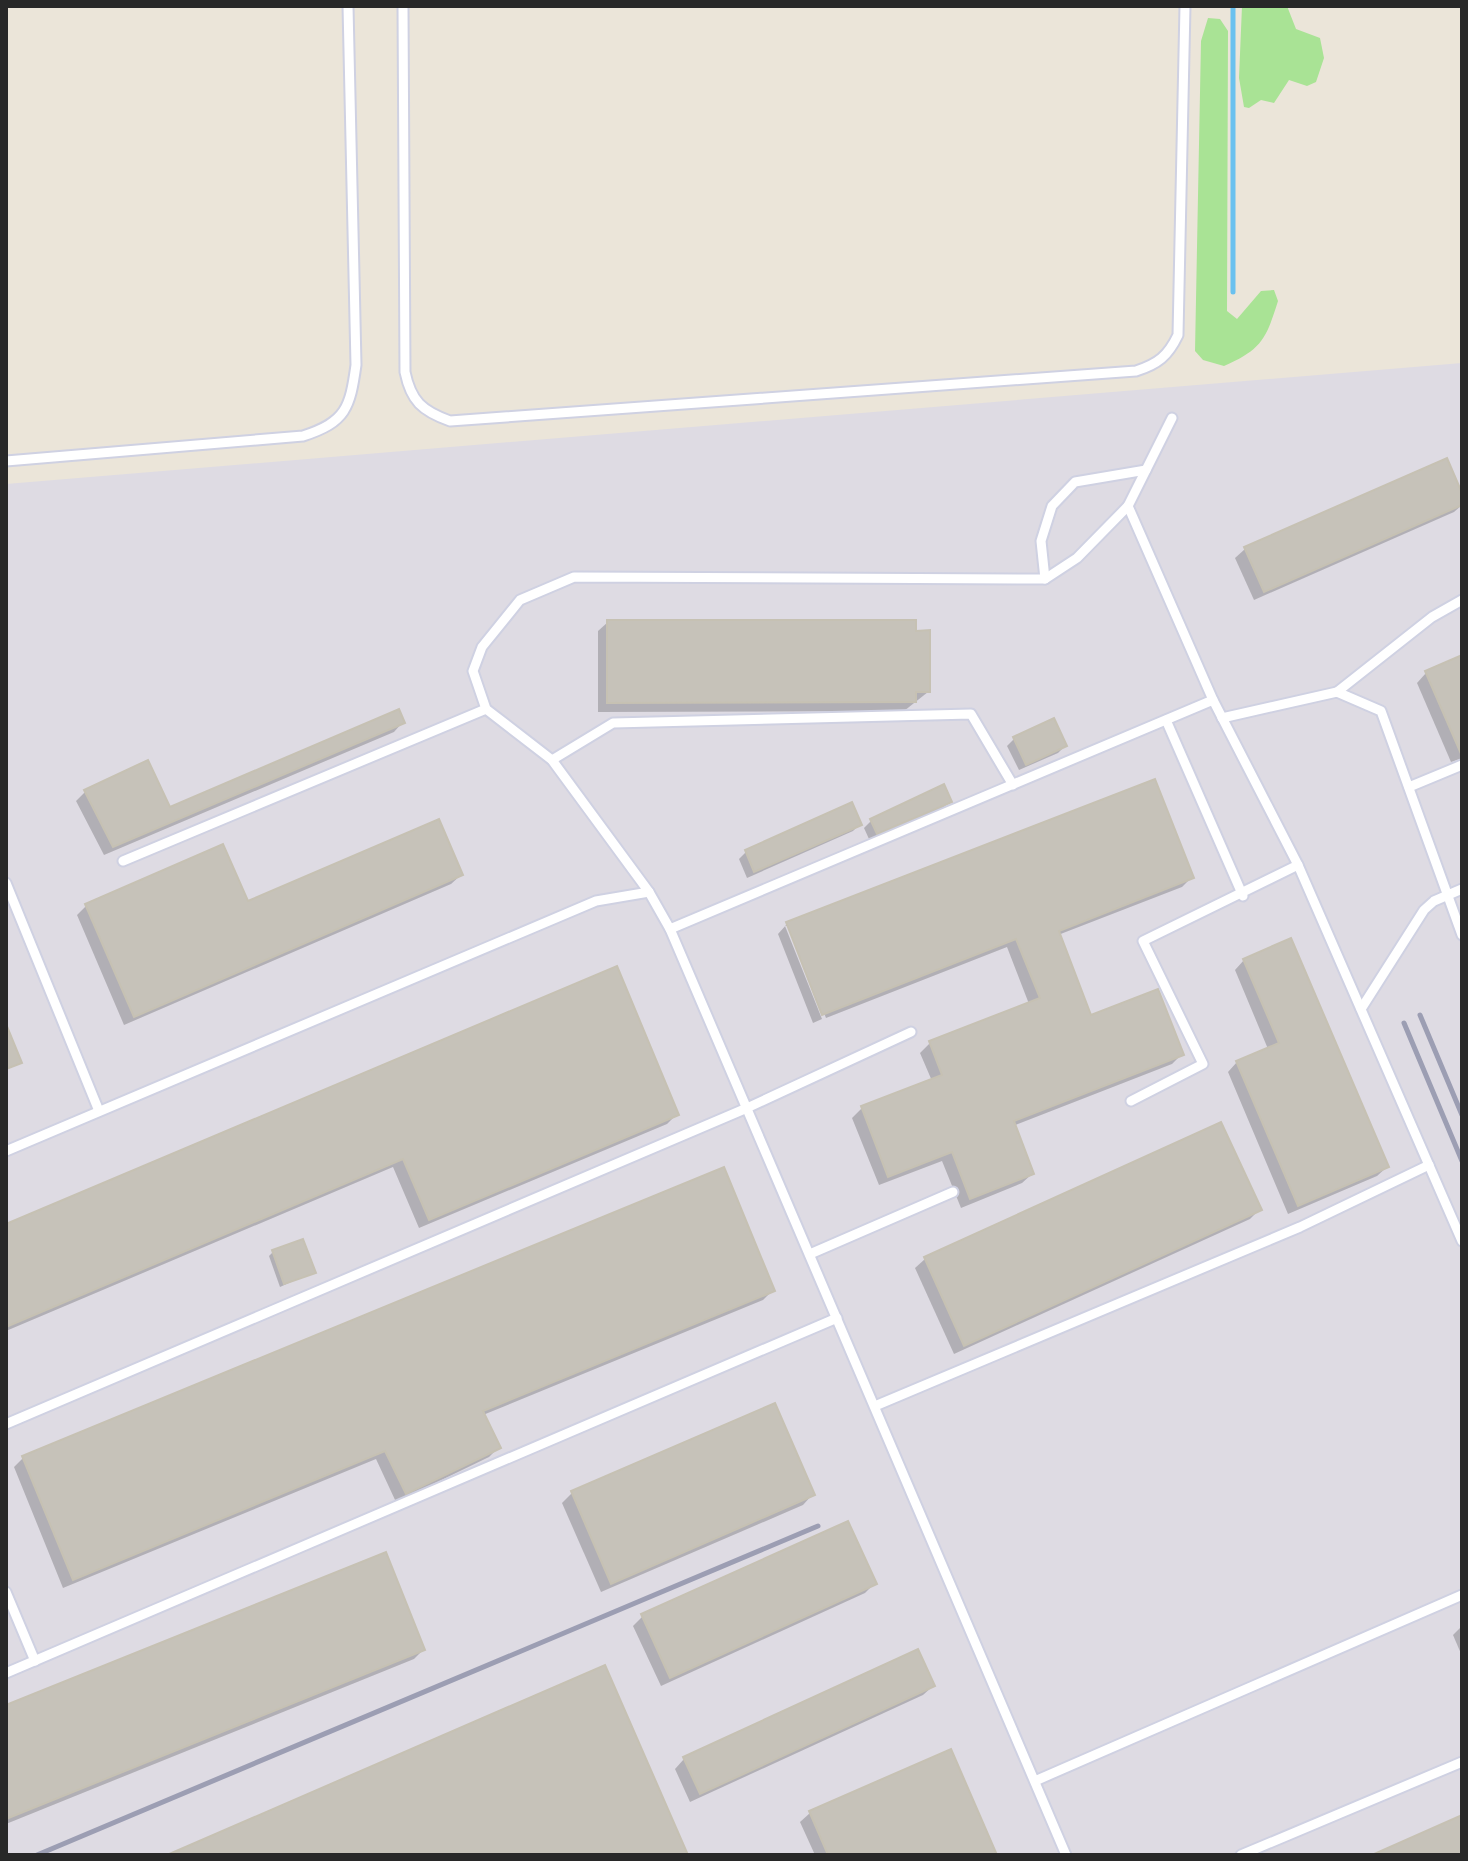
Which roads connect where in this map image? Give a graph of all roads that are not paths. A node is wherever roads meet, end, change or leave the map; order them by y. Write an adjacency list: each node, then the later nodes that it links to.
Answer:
1 (348, 6): 5 (lane)
2 (403, 6): 3 (lane)
3 (1185, 6)
4 (1172, 418): 6 (lane)
5 (6, 461)
6 (1146, 470): 7 (lane); 8 (lane)
7 (1128, 506): 8 (lane); 11 (lane)
8 (1045, 579): 12 (lane)
9 (1462, 600): 10 (lane)
10 (1337, 692): 13 (lane); 18 (lane)
11 (1213, 700): 13 (lane); 14 (lane)
12 (486, 709): 15 (lane); 19 (lane)
13 (1222, 718): 20 (lane)
14 (1166, 720): 17 (lane); 25 (lane)
15 (552, 760): 17 (lane); 23 (lane)
16 (1462, 765): 18 (lane)
17 (1013, 785): 26 (lane)
18 (1409, 787): 24 (lane)
19 (123, 861)
20 (1298, 865): 25 (lane); 28 (lane)
21 (6, 883): 32 (lane)
22 (1462, 889): 24 (lane)
23 (649, 892): 26 (lane); 32 (lane)
24 (1448, 895): 27 (lane); 28 (lane)
25 (1243, 896): 30 (lane)
26 (670, 929): 31 (lane)
27 (1462, 935)
28 (1361, 1009): 34 (lane)
29 (911, 1032): 31 (lane)
30 (1131, 1101)
31 (747, 1108): 37 (lane); 40 (lane)
32 (99, 1111): 33 (lane)
33 (6, 1151)
34 (1429, 1165): 36 (lane); 39 (lane)
35 (953, 1192): 37 (lane)
36 (1462, 1241)
37 (810, 1254): 38 (lane)
38 (837, 1318): 39 (lane); 43 (lane)
39 (875, 1406): 46 (lane)
40 (6, 1424)
41 (6, 1592): 43 (lane)
42 (1462, 1595): 46 (lane)
43 (35, 1661): 44 (lane)
44 (6, 1673)
45 (1462, 1762): 48 (lane)
46 (1035, 1781): 47 (lane)
47 (1066, 1855)
48 (1241, 1855)

